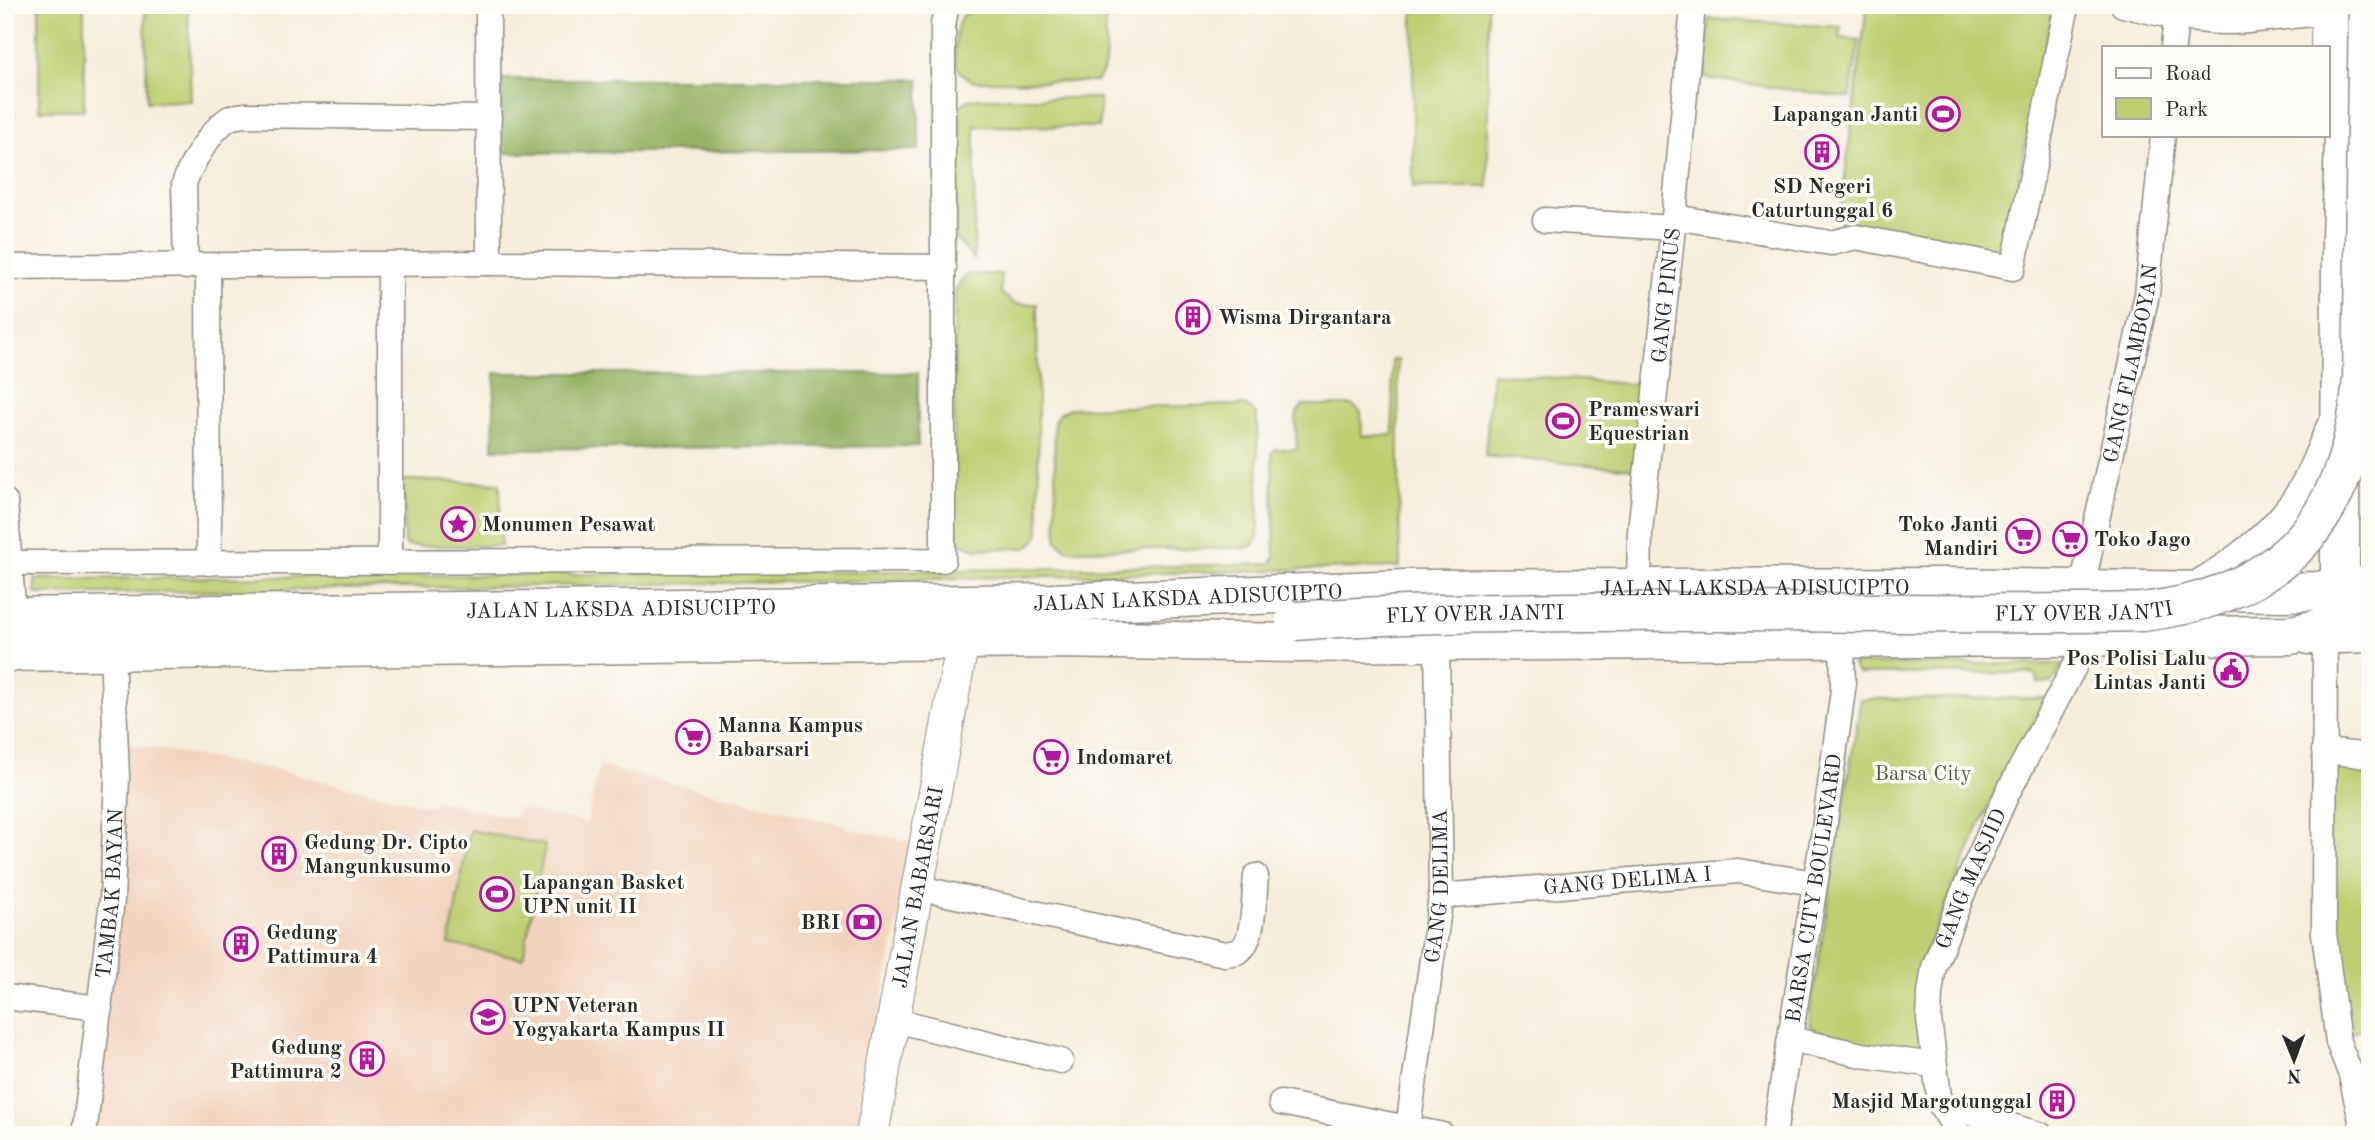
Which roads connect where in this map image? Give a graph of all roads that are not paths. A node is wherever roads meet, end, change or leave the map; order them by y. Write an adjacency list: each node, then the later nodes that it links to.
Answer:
1 (488, 5): 11 (street)
2 (947, 5): 20 (street)
3 (1693, 5): 15 (street, GANG PINUS)
4 (2067, 5): 15 (street)
5 (2123, 5): 8 (street)
6 (2368, 5): 34 (highway, FLY OVER JANTI, bridge)
7 (2335, 8): 8 (street); 10 (street); 21 (highway)
8 (2176, 18): 9 (street)
9 (2173, 46)
10 (2328, 46)
11 (489, 118): 16 (street); 19 (street)
12 (2163, 136): 29 (street, GANG FLAMBOYAN)
13 (2326, 136): 21 (street)
14 (1545, 220): 15 (street)
15 (1673, 223): 27 (street, GANG PINUS)
16 (489, 263): 17 (street); 20 (street)
17 (390, 265): 19 (street); 24 (street)
18 (5, 267): 19 (street)
19 (197, 267): 25 (street)
20 (944, 267): 24 (street)
21 (2341, 334): 22 (highway)
22 (2341, 414): 30 (highway); 31 (highway)
23 (5, 500): 26 (street)
24 (390, 562): 25 (street)
25 (209, 563): 26 (street)
26 (12, 564): 32 (street)
27 (1639, 586): 28 (highway, JALAN LAKSDA ADISUCIPTO); 32 (highway, JALAN LAKSDA ADISUCIPTO)
28 (1903, 587): 29 (highway, JALAN LAKSDA ADISUCIPTO); 36 (highway)
29 (2082, 587): 30 (highway, JALAN LAKSDA ADISUCIPTO)
30 (2197, 592): 31 (highway, JALAN LAKSDA ADISUCIPTO)
31 (2345, 616): 33 (highway, JALAN LAKSDA ADISUCIPTO); 40 (street)
32 (8, 629): 39 (highway, JALAN LAKSDA ADISUCIPTO)
33 (2090, 637): 36 (highway, JALAN LAKSDA ADISUCIPTO); 51 (street, GANG MASJID)
34 (1054, 639): 37 (highway, JALAN LAKSDA ADISUCIPTO); 38 (highway, JALAN LAKSDA ADISUCIPTO)
35 (1842, 639): 36 (highway, JALAN LAKSDA ADISUCIPTO); 38 (highway, JALAN LAKSDA ADISUCIPTO); 43 (street, BARSA CITY BOULEVARD)
36 (1903, 639)
37 (963, 640): 39 (highway, JALAN LAKSDA ADISUCIPTO); 44 (street, JALAN BABARSARI)
38 (1437, 643): 45 (street, GANG DELIMA)
39 (112, 649): 47 (street, TAMBAK BAYAN)
40 (2323, 751): 41 (street); 52 (street)
41 (2370, 756)
42 (1256, 876): 44 (street)
43 (1815, 883): 45 (street, GANG DELIMA I); 49 (street, BARSA CITY BOULEVARD)
44 (919, 888): 48 (street, JALAN BABARSARI)
45 (1441, 896): 55 (street, GANG DELIMA)
46 (5, 997): 47 (street)
47 (100, 1008): 56 (street, TAMBAK BAYAN)
48 (894, 1020): 50 (street); 57 (street, JALAN BABARSARI)
49 (1790, 1039): 51 (street); 59 (street, BARSA CITY BOULEVARD)
50 (1061, 1060)
51 (1934, 1065): 54 (street, GANG MASJID)
52 (2360, 1073): 62 (street)
53 (1281, 1103): 55 (street)
54 (1940, 1104): 60 (street, GANG MASJID); 61 (street)
55 (1408, 1127): 58 (street)
56 (84, 1135)
57 (872, 1135)
58 (1443, 1135)
59 (1774, 1135)
60 (1959, 1135)
61 (2041, 1135)
62 (2364, 1135)

